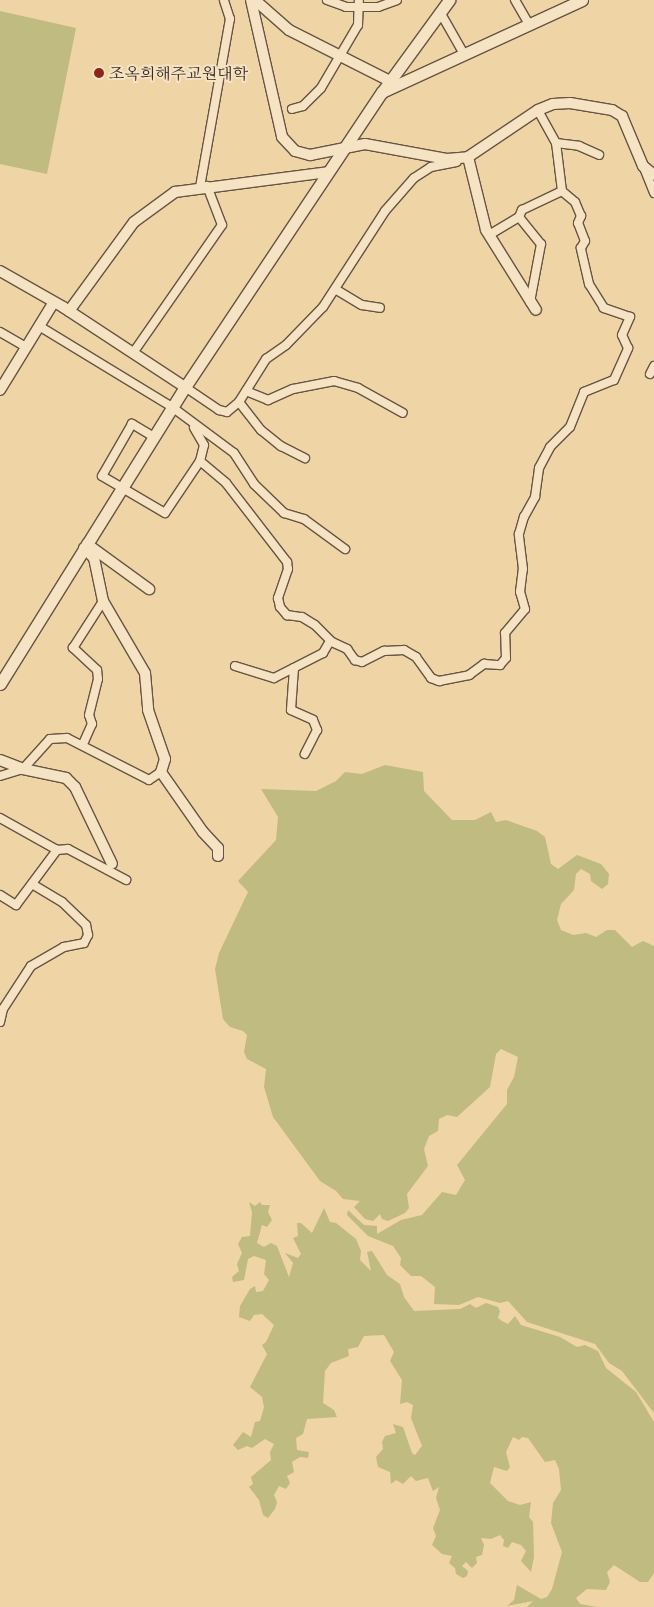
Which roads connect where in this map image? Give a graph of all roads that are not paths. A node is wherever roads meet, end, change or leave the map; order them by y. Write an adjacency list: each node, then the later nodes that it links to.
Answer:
1 (224, 0): 24 (street)
2 (253, 0): 12 (street); 18 (street)
3 (327, 0): 8 (street)
4 (397, 0): 8 (street)
5 (449, 0): 9 (main road)
6 (515, 0): 10 (street)
7 (582, 0): 10 (main road)
8 (359, 4): 12 (street)
9 (440, 12): 11 (street); 13 (main road)
10 (529, 24): 11 (main road)
11 (464, 54): 14 (main road)
12 (340, 55): 13 (street); 15 (street)
13 (390, 82): 14 (main road)
14 (382, 92): 18 (main road)
15 (292, 109)
16 (538, 110): 17 (street); 20 (street); 21 (street)
17 (556, 143): 19 (street); 25 (street)
18 (346, 146): 20 (street); 22 (main road)
19 (599, 155)
20 (468, 158): 28 (street); 30 (street)
21 (643, 166): 23 (street); 26 (street)
22 (328, 172): 24 (street); 39 (main road)
23 (654, 175)
24 (203, 187): 34 (street); 38 (street)
25 (562, 190): 27 (street); 53 (street)
26 (654, 192)
27 (519, 217): 28 (street); 32 (street)
28 (489, 235): 32 (street)
29 (0, 272): 31 (street)
30 (335, 289): 33 (street); 41 (street)
31 (54, 302): 34 (street); 35 (street)
32 (533, 306)
33 (380, 308)
34 (69, 311): 38 (street)
35 (39, 326): 37 (street); 43 (street)
36 (0, 332): 37 (street)
37 (26, 347): 40 (street)
38 (133, 353): 39 (street)
39 (185, 387): 42 (street); 43 (main road)
40 (0, 390)
41 (246, 391): 42 (street); 44 (street)
42 (239, 402): 46 (street)
43 (171, 410): 45 (main road); 47 (street); 50 (street)
44 (404, 413)
45 (154, 437): 48 (main road); 48 (street)
46 (305, 458)
47 (200, 461): 48 (street); 53 (street)
48 (123, 486): 49 (main road)
49 (86, 546): 51 (street); 52 (street); 56 (main road)
50 (345, 549)
51 (149, 589)
52 (102, 601): 57 (street); 61 (street)
53 (330, 640): 55 (street)
54 (236, 666): 55 (street)
55 (294, 668): 58 (street)
56 (0, 684)
57 (82, 744): 60 (street); 61 (street)
58 (304, 754)
59 (0, 760): 60 (street)
60 (23, 769): 62 (street); 66 (street)
61 (161, 772): 65 (street)
62 (0, 776)
63 (0, 818): 64 (street)
64 (58, 850): 67 (street); 68 (street)
65 (218, 856)
66 (112, 864)
67 (126, 880)
68 (32, 884): 69 (street); 70 (street)
69 (0, 895)
70 (0, 1022)

